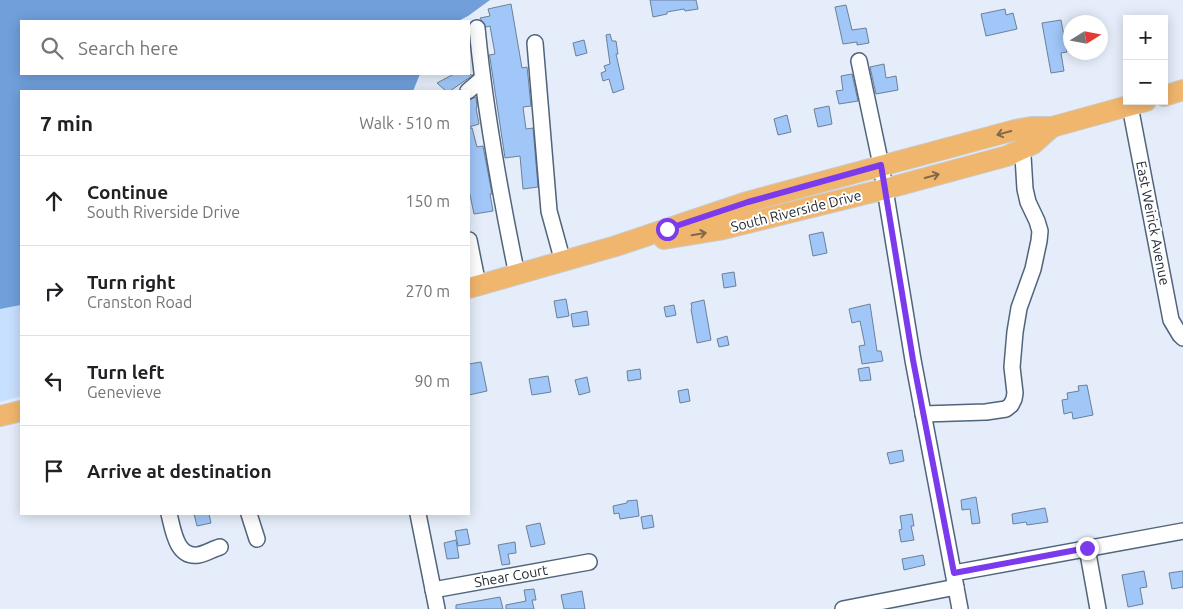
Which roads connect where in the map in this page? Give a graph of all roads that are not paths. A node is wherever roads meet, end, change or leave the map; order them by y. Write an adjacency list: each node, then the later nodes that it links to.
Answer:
1 (477, 28): 4 (street)
2 (535, 43): 16 (street)
3 (859, 61): 12 (street)
4 (482, 78): 5 (street); 17 (street)
5 (469, 90)
6 (1183, 90): 7 (main road)
7 (1168, 95)
8 (1134, 105): 10 (main road, South Riverside Drive)
9 (1138, 105): 19 (street, East Weirick Avenue)
10 (1052, 127): 11 (main road, South Riverside Drive); 12 (main road, South Riverside Drive, one-way to 12)
11 (1020, 151): 13 (main road, South Riverside Drive, one-way to 11); 21 (street)
12 (881, 165): 13 (street); 14 (main road, South Riverside Drive)
13 (885, 189): 14 (main road, South Riverside Drive, one-way to 13); 21 (street)
14 (616, 246): 16 (main road, South Riverside Drive)
15 (470, 249): 18 (street)
16 (563, 262): 17 (main road, South Riverside Drive)
17 (517, 275): 18 (main road, South Riverside Drive)
18 (474, 286)
19 (1183, 338)
20 (20, 411): 22 (main road)
21 (923, 414): 31 (street)
22 (0, 416)
23 (169, 515): 28 (street)
24 (249, 515): 27 (street)
25 (418, 515): 32 (street)
26 (1183, 531): 29 (street)
27 (257, 539)
28 (220, 547)
29 (1087, 548): 31 (street); 36 (street)
30 (589, 562): 32 (street, Shear Court)
31 (955, 580): 34 (street); 35 (street)
32 (433, 590): 33 (street)
33 (437, 609)
34 (843, 609)
35 (960, 609)
36 (1098, 609)

